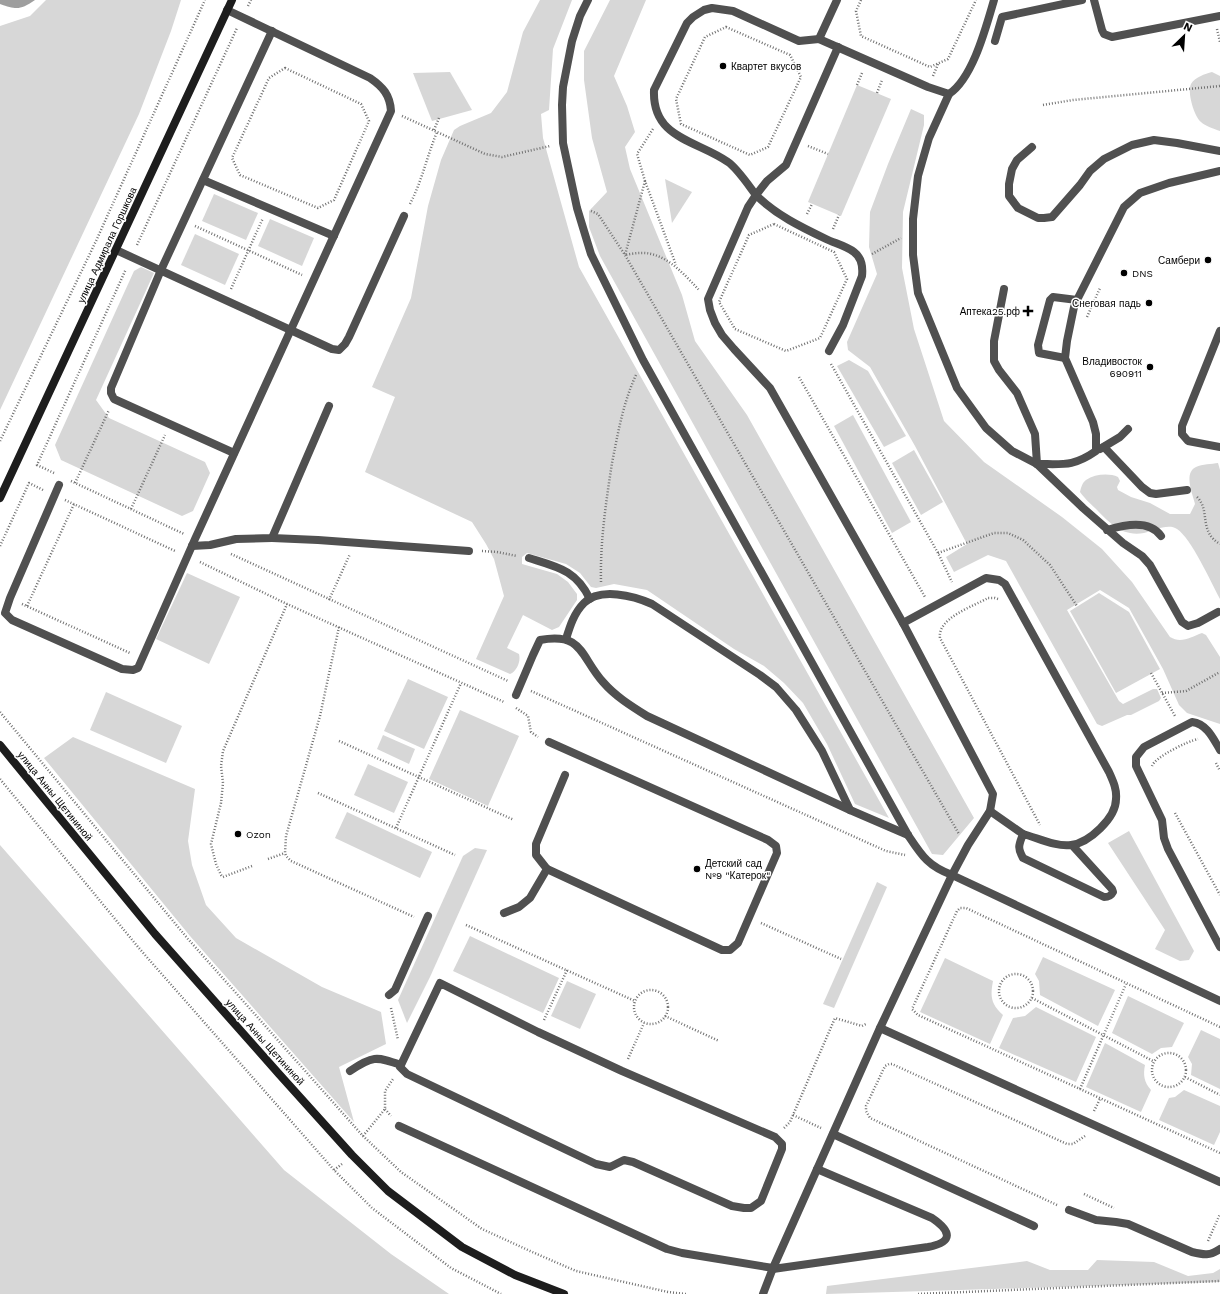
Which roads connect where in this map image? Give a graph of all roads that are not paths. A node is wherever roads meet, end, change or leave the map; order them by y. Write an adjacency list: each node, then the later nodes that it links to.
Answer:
1 (232, 0): 7 (main road, улица Адмирала Горшкова)
2 (588, 0): 57 (lane)
3 (837, 0): 10 (lane)
4 (994, 0): 13 (lane)
5 (1082, 0): 11 (lane)
6 (1094, 0): 8 (lane)
7 (227, 10): 9 (lane); 21 (main road, улица Адмирала Горшкова)
8 (1220, 16)
9 (272, 31): 17 (lane); 20 (lane)
10 (819, 38): 12 (lane); 18 (lane)
11 (995, 41)
12 (838, 47): 13 (lane); 18 (lane)
13 (949, 94): 35 (lane)
14 (1032, 147): 15 (lane)
15 (1220, 151)
16 (1220, 171): 24 (lane)
17 (203, 180): 20 (lane); 22 (lane)
18 (756, 195): 27 (lane); 47 (lane)
19 (404, 216): 25 (lane)
20 (334, 236): 25 (lane)
21 (116, 250): 22 (lane); 38 (main road, улица Адмирала Горшкова)
22 (161, 270): 25 (lane); 34 (lane)
23 (1004, 290): 35 (lane)
24 (1077, 300): 28 (lane); 28 (lane)
25 (291, 330): 34 (lane)
26 (1220, 331): 32 (lane)
27 (829, 351)
28 (1065, 358): 33 (lane)
29 (329, 406): 41 (lane)
30 (1128, 428): 31 (lane)
31 (1104, 447): 33 (lane); 37 (lane)
32 (1220, 447)
33 (1096, 451): 35 (lane)
34 (234, 453): 42 (lane)
35 (1037, 464): 39 (lane)
36 (59, 485): 42 (lane)
37 (1187, 490)
38 (0, 498)
39 (1108, 530): 40 (lane); 46 (lane)
40 (1161, 536)
41 (272, 538): 42 (lane); 43 (lane)
42 (193, 542)
43 (469, 551)
44 (529, 558): 45 (lane)
45 (590, 600): 48 (lane); 54 (lane)
46 (1218, 612)
47 (903, 623): 55 (lane); 58 (lane)
48 (566, 639): 49 (lane); 54 (lane)
49 (516, 695)
50 (550, 742): 59 (lane)
51 (0, 745): 77 (main road, улица Анны Щетининой)
52 (1220, 750): 63 (lane)
53 (565, 775): 59 (lane)
54 (850, 810): 57 (lane)
55 (990, 811): 56 (lane); 60 (lane)
56 (1023, 834): 58 (lane); 58 (lane)
57 (908, 835): 60 (lane)
58 (1072, 845)
59 (547, 869): 61 (lane)
60 (952, 875): 65 (lane); 66 (lane)
61 (504, 913)
62 (427, 919): 64 (lane)
63 (1220, 947)
64 (389, 995)
65 (1219, 998)
66 (880, 1028): 70 (lane); 72 (lane)
67 (401, 1066): 67 (lane); 68 (lane)
68 (350, 1071)
69 (399, 1126): 76 (lane)
70 (833, 1134): 71 (lane); 74 (lane)
71 (817, 1169): 76 (lane); 76 (lane)
72 (1220, 1182)
73 (1069, 1210): 75 (lane)
74 (1034, 1226)
75 (1220, 1249)
76 (773, 1269): 78 (lane)
77 (564, 1294)
78 (763, 1294)

